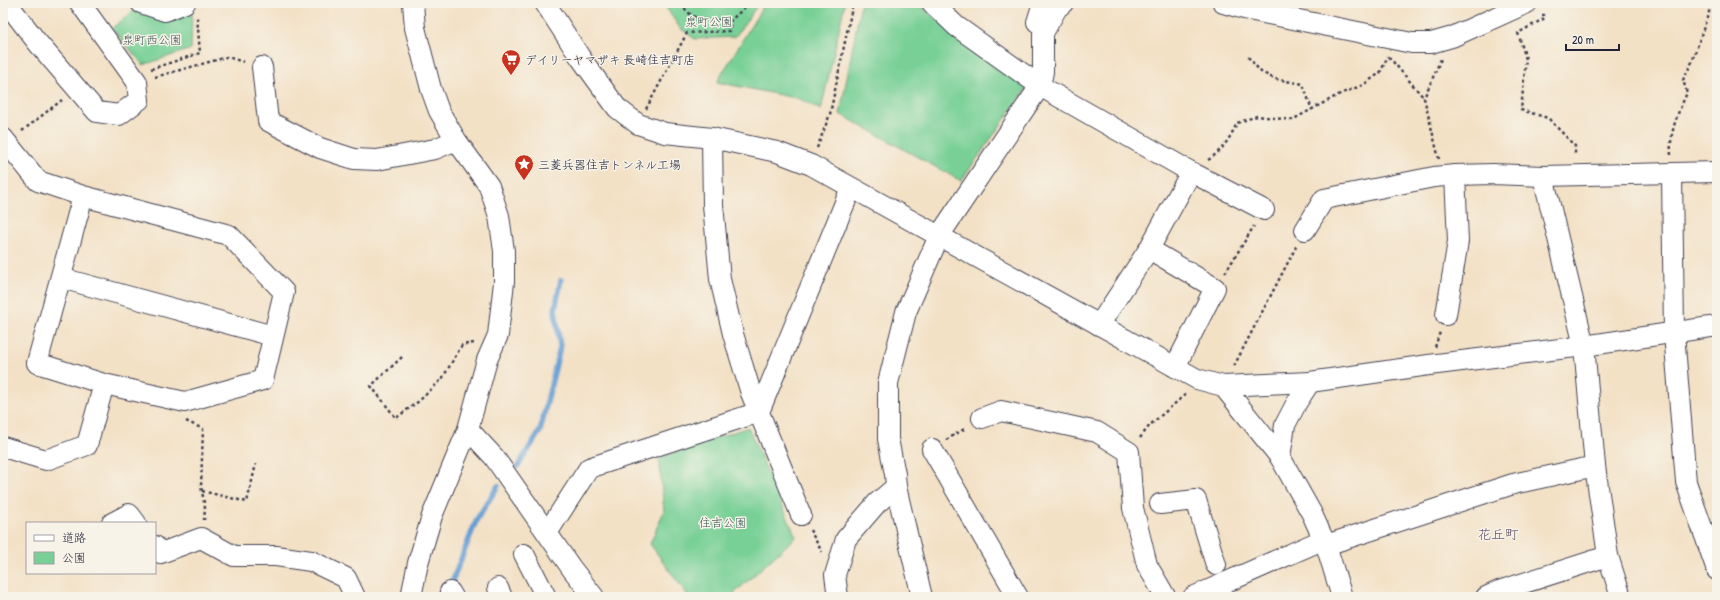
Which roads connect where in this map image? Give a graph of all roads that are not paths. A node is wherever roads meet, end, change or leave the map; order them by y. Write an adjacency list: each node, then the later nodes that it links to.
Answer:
1 (7, 3): 2 (street)
2 (80, 3)
3 (141, 3): 10 (street)
4 (413, 3): 15 (street)
5 (545, 3): 13 (street)
6 (932, 3): 12 (street)
7 (1062, 3): 12 (street)
8 (1223, 3): 9 (street)
9 (1528, 3)
10 (191, 7)
11 (262, 67): 15 (street)
12 (1040, 86): 16 (street); 25 (street)
13 (712, 138): 21 (street); 38 (street)
14 (5, 140): 22 (street)
15 (456, 140): 40 (street)
16 (1191, 172): 23 (street); 26 (street)
17 (1717, 172): 18 (street)
18 (1672, 174): 20 (street); 31 (street)
19 (1449, 176): 20 (street); 24 (street); 28 (street)
20 (1543, 176): 33 (street)
21 (851, 188): 25 (street); 38 (street)
22 (83, 196): 27 (street); 32 (street)
23 (1264, 210)
24 (1305, 230)
25 (939, 236): 29 (street); 45 (street)
26 (1148, 249): 29 (street); 34 (street)
27 (61, 278): 32 (street); 36 (street)
28 (1446, 315)
29 (1099, 325): 34 (street)
30 (1717, 326): 31 (street)
31 (1674, 333): 33 (street); 56 (street)
32 (273, 336): 36 (street)
33 (1584, 346): 35 (street); 44 (street)
34 (1175, 367): 37 (street)
35 (1310, 382): 37 (street); 43 (street)
36 (104, 384): 41 (street)
37 (1223, 386): 43 (street)
38 (759, 412): 47 (street); 50 (street)
39 (982, 418): 57 (street)
40 (468, 429): 50 (street); 59 (street)
41 (3, 448)
42 (932, 449): 64 (street)
43 (1280, 457): 51 (street)
44 (1595, 466): 51 (street); 54 (street)
45 (896, 487): 62 (street); 63 (street)
46 (1160, 504): 55 (street)
47 (801, 515)
48 (114, 522): 49 (street)
49 (135, 522)
50 (547, 533): 61 (street)
51 (1324, 542): 65 (street); 66 (street)
52 (156, 547): 58 (street)
53 (524, 554): 60 (street)
54 (1608, 556): 67 (street); 68 (street)
55 (1216, 565)
56 (1717, 570)
57 (1164, 596)
58 (355, 597)
59 (411, 597)
60 (546, 597)
61 (594, 597)
62 (838, 597)
63 (922, 597)
64 (1018, 597)
65 (1193, 597)
66 (1342, 597)
67 (1486, 597)
68 (1621, 597)

